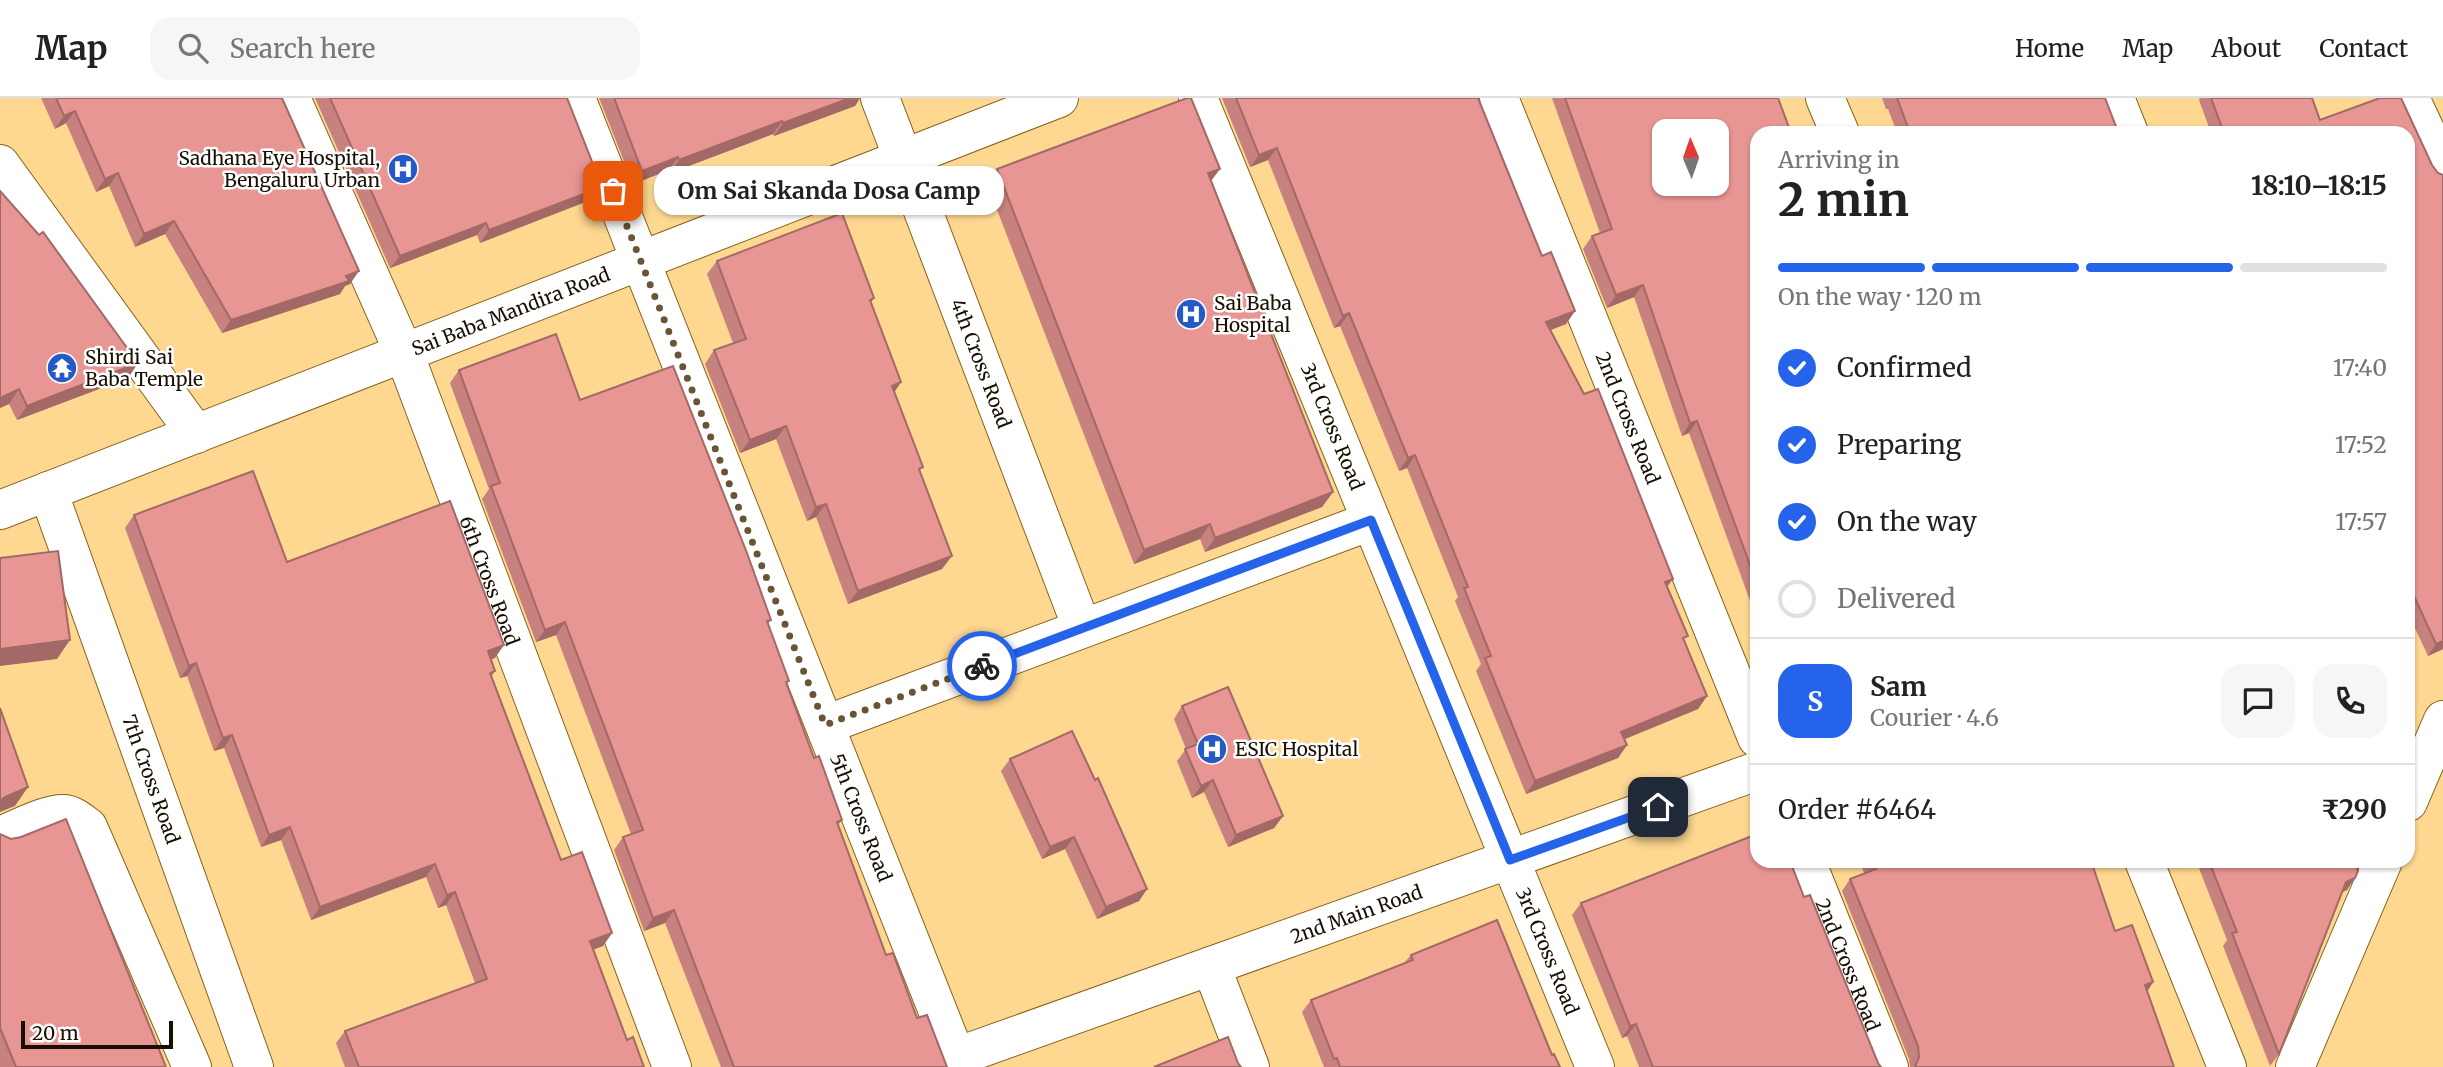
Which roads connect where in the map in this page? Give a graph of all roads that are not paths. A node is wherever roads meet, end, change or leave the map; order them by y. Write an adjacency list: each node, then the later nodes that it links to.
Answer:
1 (291, 98): 16 (street, 6th Cross Road)
2 (576, 98): 15 (street, 5th Cross Road)
3 (880, 98): 12 (street, 4th Cross Road)
4 (1059, 98): 12 (street, Sai Baba Mandira Road)
5 (1198, 98): 20 (street, 3rd Cross Road)
6 (1499, 98): 23 (street, 2nd Cross Road)
7 (1825, 98): 10 (street)
8 (2115, 98): 11 (street)
9 (2410, 98): 14 (street)
10 (1837, 126)
11 (2126, 126)
12 (903, 159): 15 (street, Sai Baba Mandira Road); 21 (street, 4th Cross Road)
13 (0, 164): 17 (street)
14 (2443, 169)
15 (641, 261): 16 (street, Sai Baba Mandira Road); 24 (street, 5th Cross Road)
16 (404, 353): 17 (street, Sai Baba Mandira Road); 36 (street, 6th Cross Road)
17 (196, 433): 18 (street, Sai Baba Mandira Road)
18 (48, 491): 19 (street, Sai Baba Mandira Road); 35 (street, 7th Cross Road)
19 (0, 510)
20 (1371, 520): 21 (street); 28 (street, 3rd Cross Road)
21 (1082, 628): 24 (street)
22 (2443, 720): 26 (street)
23 (1750, 721)
24 (825, 725): 33 (street, 5th Cross Road)
25 (1750, 774): 28 (street, 2nd Main Road)
26 (2415, 786)
27 (0, 836): 34 (street)
28 (1510, 860): 32 (street, 2nd Main Road); 38 (street, 3rd Cross Road)
29 (1809, 868): 39 (street, 2nd Cross Road)
30 (2147, 868): 40 (street)
31 (2380, 868): 41 (street)
32 (1211, 966): 33 (street, 2nd Main Road); 37 (street)
33 (958, 1062)
34 (192, 1067)
35 (254, 1067)
36 (672, 1067)
37 (1250, 1067)
38 (1595, 1067)
39 (1889, 1067)
40 (2227, 1067)
41 (2295, 1067)

